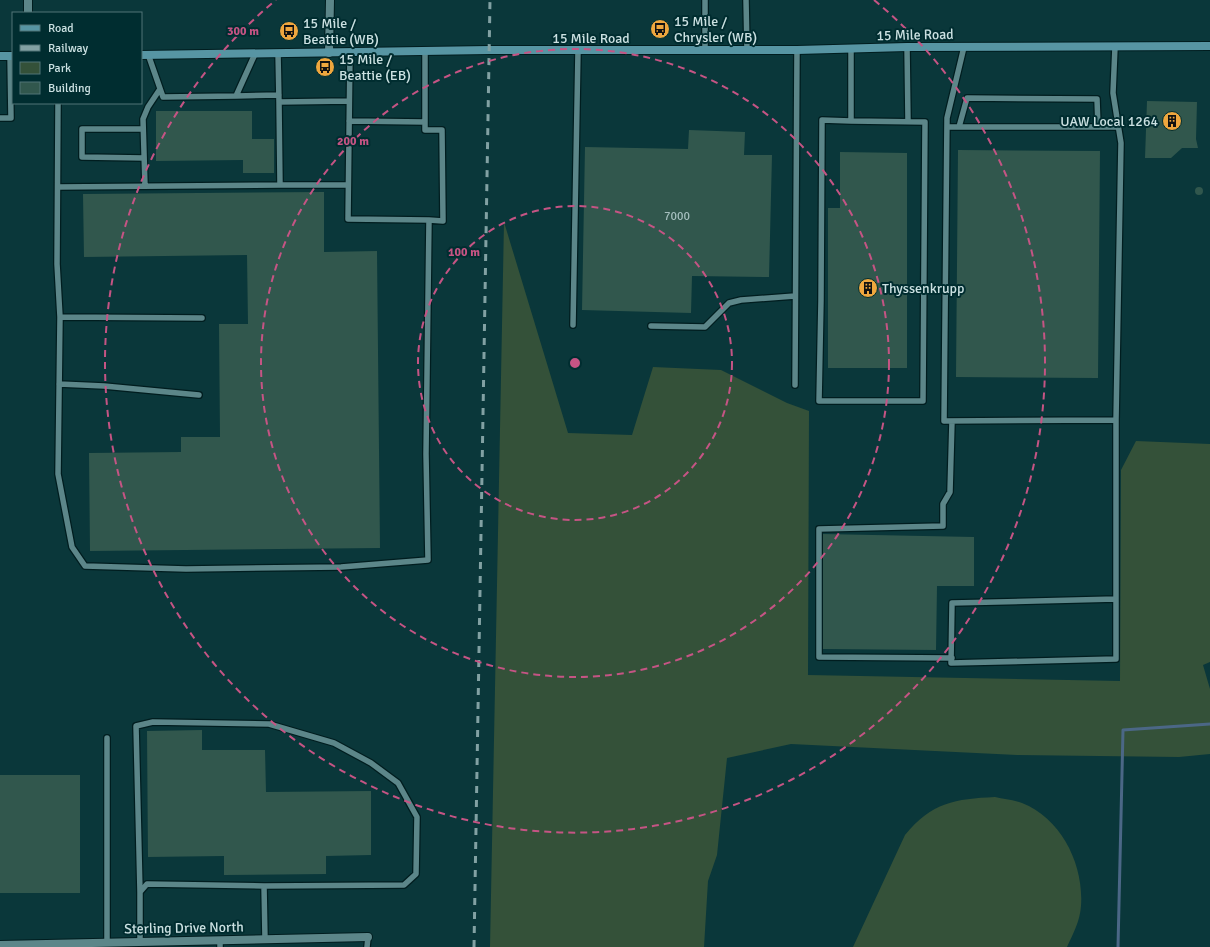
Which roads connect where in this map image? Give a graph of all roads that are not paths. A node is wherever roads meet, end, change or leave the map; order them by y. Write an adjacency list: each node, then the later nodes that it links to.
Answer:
1 (28, 0): 5 (street)
2 (330, 0): 17 (street)
3 (705, 0): 11 (lane)
4 (746, 0): 12 (lane)
5 (28, 12)
6 (1210, 46): 9 (main road, 15 Mile Road)
7 (907, 47): 8 (main road, 15 Mile Road); 10 (main road, 15 Mile Road); 32 (lane)
8 (964, 47): 9 (main road, 15 Mile Road); 34 (lane)
9 (1116, 47): 37 (lane)
10 (851, 49): 13 (main road, 15 Mile Road); 31 (lane)
11 (705, 50): 12 (main road, 15 Mile Road); 14 (main road, 15 Mile Road)
12 (747, 50): 13 (main road, 15 Mile Road)
13 (797, 50): 45 (lane)
14 (578, 51): 15 (main road, 15 Mile Road); 48 (lane)
15 (425, 52): 18 (main road, 15 Mile Road); 33 (lane)
16 (278, 53): 17 (main road, 15 Mile Road); 20 (main road, 15 Mile Road); 24 (lane)
17 (330, 53): 18 (main road, 15 Mile Road)
18 (350, 53): 26 (lane)
19 (144, 54): 20 (main road, 15 Mile Road); 23 (lane)
20 (255, 54): 25 (lane)
21 (0, 56): 22 (main road)
22 (11, 56): 29 (lane)
23 (160, 89): 25 (lane); 38 (lane)
24 (279, 95): 25 (lane); 27 (lane)
25 (236, 96)
26 (349, 101): 27 (lane); 30 (lane)
27 (279, 102): 40 (lane)
28 (58, 104): 43 (lane)
29 (0, 118)
30 (349, 121): 33 (lane); 42 (lane)
31 (851, 121): 32 (lane); 32 (lane)
32 (908, 121)
33 (425, 122): 44 (lane)
34 (947, 127): 35 (lane); 54 (lane)
35 (959, 127): 36 (lane); 36 (lane)
36 (1098, 127): 37 (lane)
37 (1118, 127): 53 (lane)
38 (143, 129): 39 (lane); 39 (lane)
39 (144, 158): 41 (lane)
40 (280, 185): 41 (lane); 42 (lane)
41 (145, 186): 43 (lane)
42 (348, 186): 44 (lane)
43 (58, 187): 46 (lane)
44 (429, 220): 50 (lane)
45 (795, 296): 49 (lane); 51 (lane)
46 (60, 317): 47 (lane); 50 (lane)
47 (202, 318)
48 (573, 325)
49 (651, 326)
50 (58, 384): 52 (lane)
51 (795, 385)
52 (199, 395)
53 (1116, 420): 54 (lane); 55 (lane)
54 (952, 421): 56 (lane)
55 (1116, 599): 56 (lane); 56 (lane)
56 (952, 658)
57 (107, 738): 63 (lane)
58 (264, 886): 59 (lane); 59 (lane); 61 (lane)
59 (140, 892): 62 (lane)
60 (368, 937): 61 (street, Sterling Drive North); 67 (lane)
61 (265, 939): 65 (street, Sterling Drive North)
62 (140, 942): 63 (street, Sterling Drive North); 64 (street, Sterling Drive North)
63 (107, 943): 66 (street, Sterling Drive North)
64 (162, 944): 65 (street, Sterling Drive North)
65 (220, 944)
66 (0, 945)
67 (367, 947)

